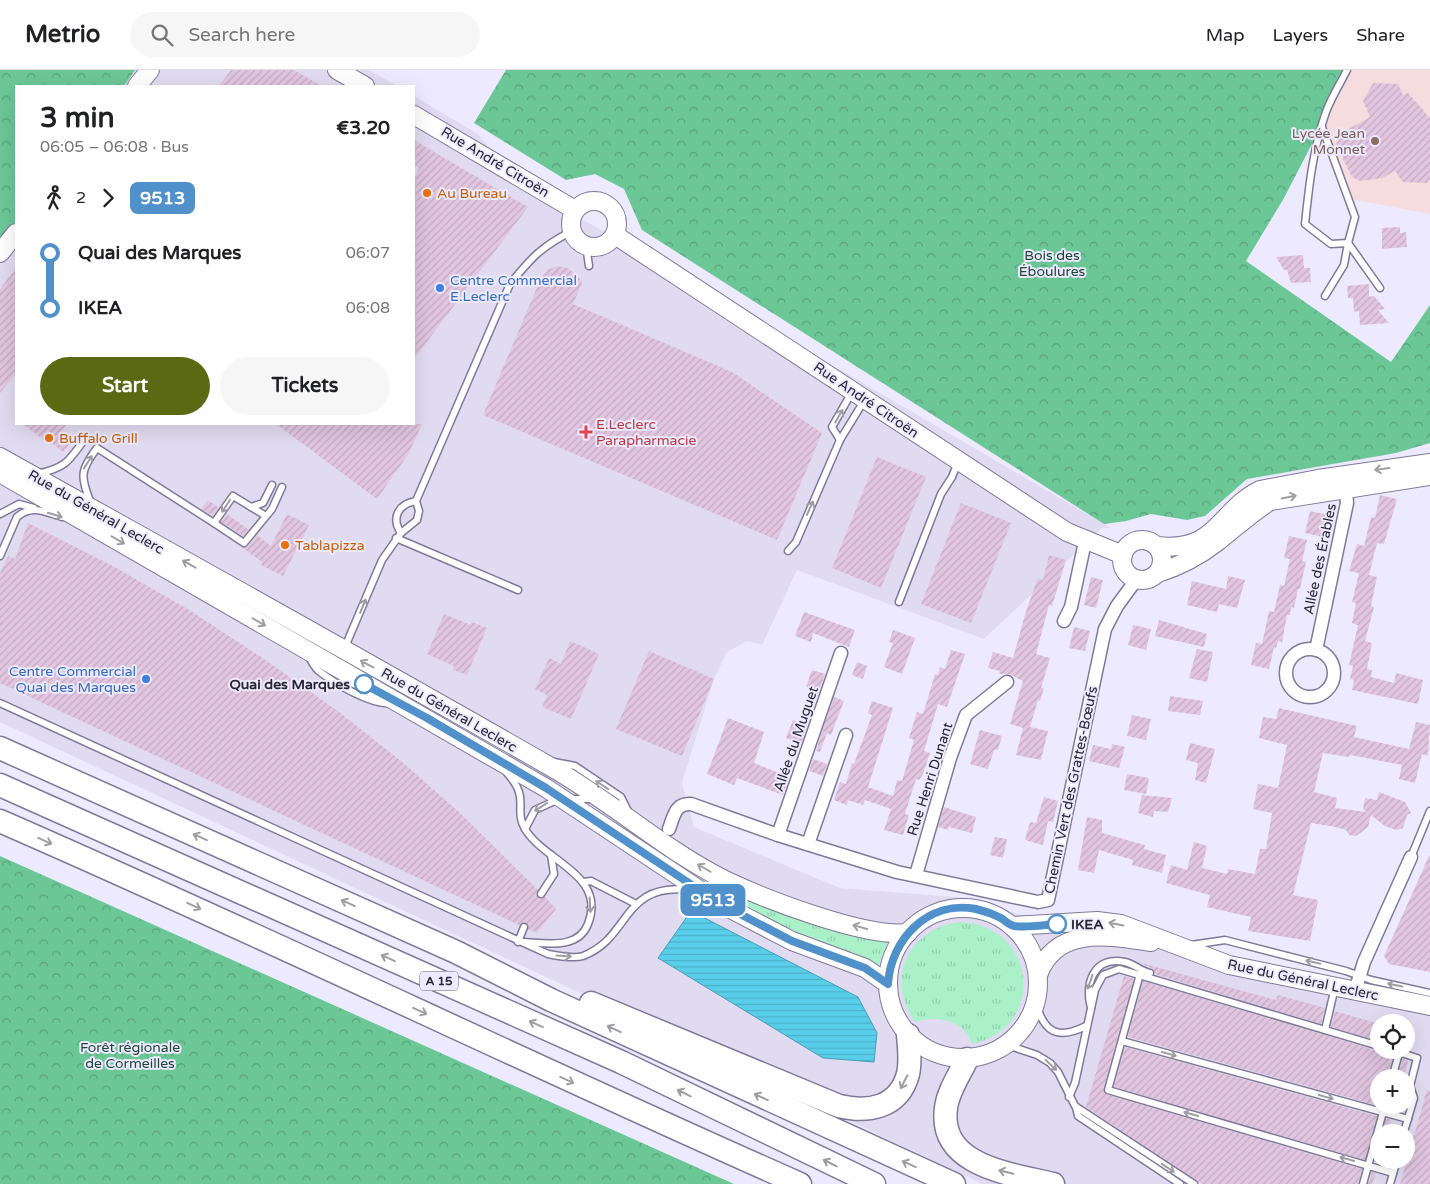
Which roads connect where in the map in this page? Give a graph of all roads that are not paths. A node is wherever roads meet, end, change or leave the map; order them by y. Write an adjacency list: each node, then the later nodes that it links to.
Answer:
1 (150, 70): 3 (main road)
2 (1347, 70): 5 (lane)
3 (138, 85)
4 (415, 115): 6 (main road, Rue André Citroën)
5 (1322, 127): 10 (lane); 10 (lane)
6 (575, 210): 7 (main road); 9 (main road)
7 (572, 231): 11 (main road); 28 (lane)
8 (15, 234): 12 (main road)
9 (614, 235): 11 (main road); 16 (main road, Rue André Citroën)
10 (1348, 243): 14 (lane); 15 (lane)
11 (586, 246): 13 (lane)
12 (0, 253)
13 (589, 266)
14 (1380, 288)
15 (1325, 296)
16 (859, 394): 18 (lane); 18 (lane, one-way to 16); 20 (main road, Rue André Citroën)
17 (84, 440): 23 (lane)
18 (840, 440): 40 (lane, one-way to 18)
19 (0, 457): 23 (main road, Rue du Général Leclerc)
20 (958, 462): 38 (main road, Rue André Citroën); 46 (lane)
21 (1430, 463): 25 (main road, one-way to 25)
22 (0, 473): 36 (main road, Rue du Général Leclerc)
23 (32, 475): 32 (main road, Rue du Général Leclerc)
24 (1430, 476): 25 (main road)
25 (1345, 482): 31 (main road); 49 (street, Allée des Érables)
26 (272, 485): 29 (lane)
27 (282, 487): 34 (lane)
28 (416, 501): 37 (lane); 37 (lane)
29 (252, 507): 34 (lane); 35 (lane, one-way to 35)
30 (34, 508): 33 (lane); 36 (lane, one-way to 36); 42 (lane)
31 (1247, 508): 39 (main road); 43 (main road)
32 (93, 510): 35 (lane, one-way to 35); 48 (main road, Rue du Général Leclerc, one-way to 32)
33 (0, 514)
34 (266, 516): 35 (lane)
35 (214, 523)
36 (96, 528): 55 (main road, Rue du Général Leclerc, one-way to 55)
37 (398, 535): 45 (lane); 48 (lane, one-way to 37)
38 (1085, 542): 41 (main road, Rue André Citroën); 47 (street)
39 (1157, 546): 41 (main road); 43 (main road)
40 (788, 551)
41 (1123, 555): 44 (main road)
42 (0, 556)
43 (1158, 573): 44 (main road)
44 (1136, 580): 69 (street, Chemin Vert des Grattes-Bœufs)
45 (518, 590)
46 (899, 602)
47 (1064, 621)
48 (343, 650): 56 (main road, Rue du Général Leclerc, one-way to 48)
49 (1316, 650)
50 (841, 653): 65 (street, Allée du Muguet)
51 (1008, 682): 69 (street, Rue Henri Dunant)
52 (0, 703): 77 (lane)
53 (846, 735): 66 (street)
54 (0, 746): 79 (highway, one-way to 54)
55 (489, 754): 58 (main road, Rue du Général Leclerc); 63 (lane)
56 (531, 757): 59 (main road, Rue du Général Leclerc); 62 (lane, one-way to 56)
57 (0, 785): 106 (highway, A 15, one-way to 57)
58 (562, 798): 59 (lane); 63 (lane, one-way to 63); 71 (main road, Rue du Général Leclerc)
59 (602, 799): 62 (main road, Rue du Général Leclerc)
60 (1430, 811): 68 (lane)
61 (0, 821): 105 (highway, A 15, one-way to 105)
62 (632, 821): 76 (main road, Rue du Général Leclerc, one-way to 62)
63 (525, 828): 67 (lane)
64 (669, 829): 65 (street, Chemin Vert des Grattes-Bœufs)
65 (778, 835): 66 (street, Chemin Vert des Grattes-Bœufs)
66 (808, 844): 69 (street, Chemin Vert des Grattes-Bœufs)
67 (551, 855): 70 (lane); 72 (lane)
68 (1411, 857): 82 (street)
69 (916, 875)
70 (584, 882): 73 (lane); 77 (lane, one-way to 77)
71 (701, 892): 73 (lane); 83 (main road, Rue du Général Leclerc)
72 (541, 894)
73 (636, 904): 77 (lane, one-way to 73)
74 (1012, 926): 76 (main road); 78 (main road, Rue du Général Leclerc, one-way to 74); 81 (main road)
75 (524, 927): 77 (lane)
76 (908, 933): 83 (main road)
77 (518, 942)
78 (1179, 945): 81 (main road, Rue du Général Leclerc); 82 (lane, one-way to 78); 84 (main road, Rue du Général Leclerc)
79 (456, 952): 91 (highway, one-way to 79); 107 (highway, one-way to 79)
80 (1140, 974): 88 (lane); 90 (lane); 93 (lane)
81 (1038, 975): 86 (main road)
82 (1358, 983): 84 (main road, Rue du Général Leclerc); 85 (lane, one-way to 82); 87 (main road, Rue du Général Leclerc)
83 (888, 984): 91 (main road)
84 (1335, 987): 90 (lane)
85 (1430, 993)
86 (1036, 1003): 89 (lane); 95 (main road)
87 (1430, 1006)
88 (1091, 1010): 89 (lane); 92 (lane, one-way to 88)
89 (1086, 1026): 98 (lane)
90 (1325, 1030): 94 (lane)
91 (908, 1035): 97 (main road)
92 (1370, 1039)
93 (1122, 1041): 101 (lane, one-way to 101); 104 (lane, one-way to 93)
94 (1370, 1043)
95 (1007, 1045): 97 (main road); 98 (lane, one-way to 98)
96 (1415, 1057): 101 (lane)
97 (967, 1058): 108 (highway, one-way to 97)
98 (1068, 1097): 99 (lane)
99 (1075, 1106): 109 (lane); 110 (lane, one-way to 110)
100 (1382, 1114): 111 (lane)
101 (1408, 1119): 102 (lane)
102 (1406, 1124)
103 (1394, 1169): 104 (lane)
104 (1393, 1173): 112 (lane)
105 (800, 1184)
106 (874, 1184)
107 (954, 1184)
108 (1053, 1184)
109 (1180, 1184)
110 (1194, 1184)
111 (1363, 1184)
112 (1390, 1184)

